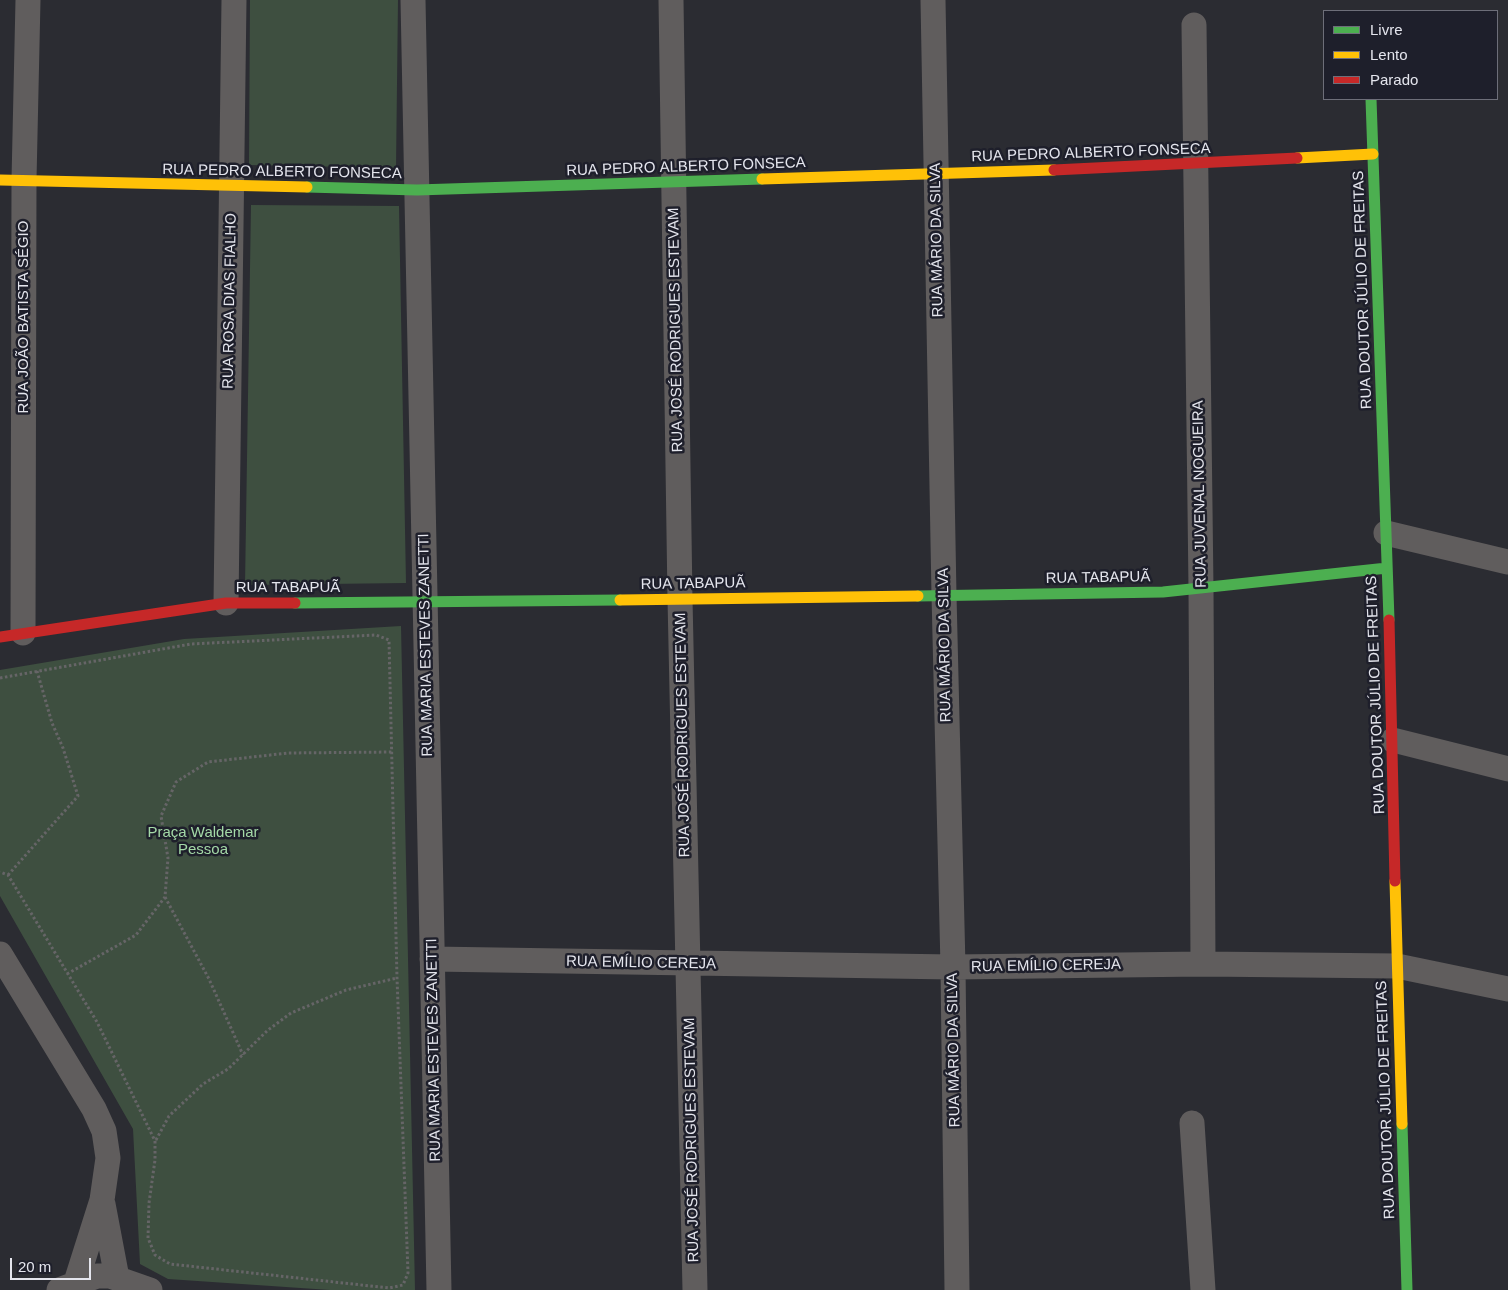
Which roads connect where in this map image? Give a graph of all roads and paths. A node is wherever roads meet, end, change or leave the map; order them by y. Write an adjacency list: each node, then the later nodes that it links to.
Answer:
1 (28, 0): 12 (street, RUA JOÃO BATISTA SÉGIO)
2 (234, 0): 14 (street, RUA ROSA DIAS FIALHO)
3 (413, 0): 15 (street, RUA MARIA ESTEVES ZANETTI)
4 (671, 0): 13 (street, RUA JOSÉ RODRIGUES ESTEVAM)
5 (933, 0): 10 (street, RUA MÁRIO DA SILVA)
6 (1194, 25): 9 (street, RUA JUVENAL NOGUEIRA)
7 (1371, 100): 8 (street, RUA DOUTOR JÚLIO DE FREITAS)
8 (1374, 154): 9 (street, RUA PEDRO ALBERTO FONSECA); 16 (street, RUA DOUTOR JÚLIO DE FREITAS)
9 (1197, 165): 10 (street, RUA PEDRO ALBERTO FONSECA); 19 (street, RUA JUVENAL NOGUEIRA)
10 (936, 174): 13 (street, RUA PEDRO ALBERTO FONSECA); 20 (street, RUA MÁRIO DA SILVA)
11 (0, 180): 12 (street, RUA PEDRO ALBERTO FONSECA)
12 (24, 180): 14 (street, RUA PEDRO ALBERTO FONSECA); 24 (street, RUA JOÃO BATISTA SÉGIO)
13 (673, 182): 15 (street, RUA PEDRO ALBERTO FONSECA); 21 (street, RUA JOSÉ RODRIGUES ESTEVAM)
14 (231, 187): 15 (street, RUA PEDRO ALBERTO FONSECA); 22 (street, RUA ROSA DIAS FIALHO)
15 (417, 190): 23 (street, RUA MARIA ESTEVES ZANETTI)
16 (1386, 533): 17 (street); 18 (street, RUA DOUTOR JÚLIO DE FREITAS)
17 (1508, 562)
18 (1387, 568): 19 (street, RUA TABAPUÃ); 27 (street, RUA DOUTOR JÚLIO DE FREITAS)
19 (1201, 588): 20 (street, RUA TABAPUÃ); 36 (street, RUA JUVENAL NOGUEIRA)
20 (944, 595): 21 (street, RUA TABAPUÃ); 38 (street, RUA MÁRIO DA SILVA)
21 (680, 599): 23 (street, RUA TABAPUÃ); 35 (street, RUA JOSÉ RODRIGUES ESTEVAM)
22 (226, 603): 23 (street, RUA TABAPUÃ); 24 (street, RUA TABAPUÃ)
23 (425, 603): 34 (street, RUA MARIA ESTEVES ZANETTI)
24 (12, 635)
25 (37, 671): 26 (path); 28 (path); 31 (path)
26 (0, 678)
27 (1393, 740): 29 (street); 37 (street, RUA DOUTOR JÚLIO DE FREITAS)
28 (393, 752): 32 (path); 40 (path)
29 (1508, 768)
30 (0, 872): 31 (path)
31 (8, 874): 39 (path)
32 (165, 897): 39 (path); 42 (path)
33 (0, 954): 45 (street)
34 (432, 958): 35 (street, RUA EMÍLIO CEREJA); 49 (street, RUA MARIA ESTEVES ZANETTI)
35 (689, 964): 38 (street, RUA EMÍLIO CEREJA); 50 (street, RUA JOSÉ RODRIGUES ESTEVAM)
36 (1202, 964): 37 (street, RUA EMÍLIO CEREJA); 38 (street, RUA EMÍLIO CEREJA)
37 (1397, 966): 41 (street, RUA EMÍLIO CEREJA); 53 (street, RUA DOUTOR JÚLIO DE FREITAS)
38 (953, 967): 51 (street, RUA MÁRIO DA SILVA)
39 (67, 974): 44 (path)
40 (397, 978): 42 (path); 44 (path)
41 (1508, 989)
42 (243, 1055): 44 (path)
43 (1192, 1122): 52 (street)
44 (155, 1141)
45 (102, 1200): 46 (street); 47 (street)
46 (117, 1278): 47 (street); 48 (street)
47 (68, 1286)
48 (150, 1290)
49 (439, 1290)
50 (695, 1290)
51 (957, 1290)
52 (1203, 1290)
53 (1408, 1290)

